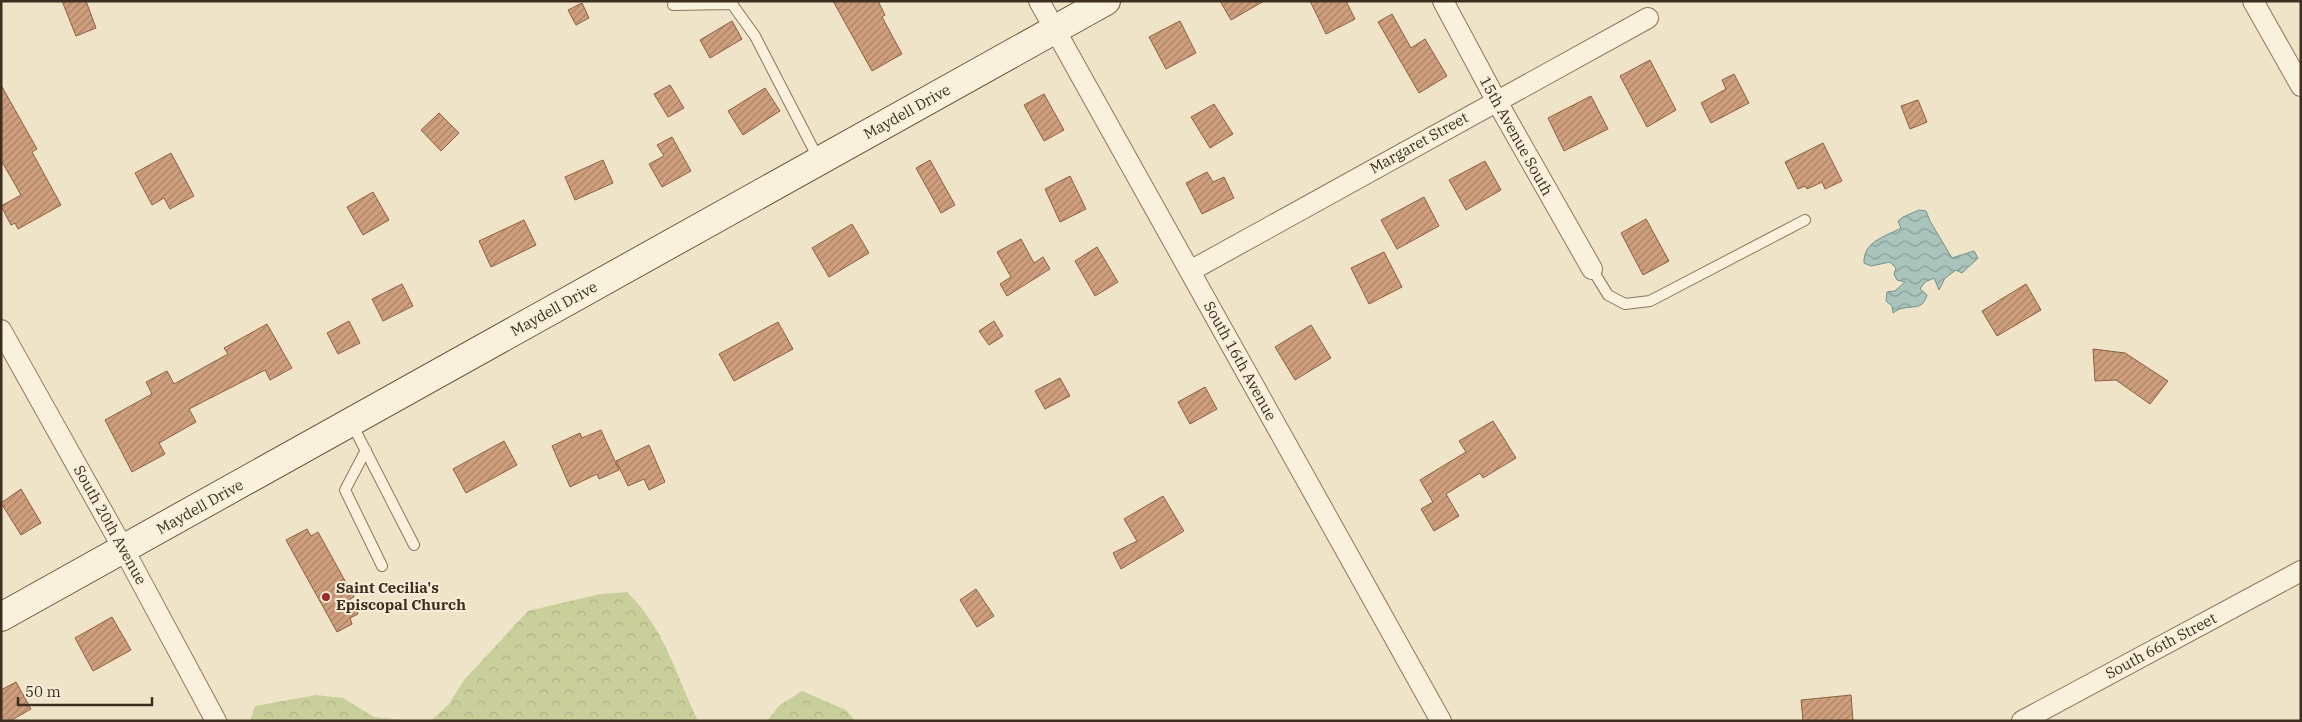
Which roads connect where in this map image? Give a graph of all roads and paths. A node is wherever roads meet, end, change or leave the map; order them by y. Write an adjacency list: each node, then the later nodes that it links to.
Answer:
1 (1039, 1): 7 (street, South 16th Avenue)
2 (1106, 1): 7 (street, Maydell Drive)
3 (1443, 1): 9 (street, 15th Avenue South)
4 (2253, 1): 8 (street)
5 (673, 5): 10 (lane)
6 (1648, 18): 9 (street, Margaret Street)
7 (1055, 30): 10 (street, Maydell Drive); 13 (street, South 16th Avenue)
8 (2301, 86)
9 (1496, 100): 12 (street, 15th Avenue South); 13 (street, Margaret Street)
10 (819, 161): 15 (street, Maydell Drive)
11 (1805, 220): 12 (lane)
12 (1592, 269)
13 (1190, 271): 23 (street, South 16th Avenue)
14 (1, 330): 18 (street, South 20th Avenue)
15 (351, 423): 16 (lane); 18 (street, Maydell Drive)
16 (366, 450): 17 (lane); 19 (lane)
17 (414, 545)
18 (124, 550): 21 (street, Maydell Drive); 22 (street, South 20th Avenue)
19 (382, 566)
20 (2301, 571): 24 (street, South 66th Street)
21 (1, 617)
22 (216, 721)
23 (1441, 721)
24 (2022, 721)

